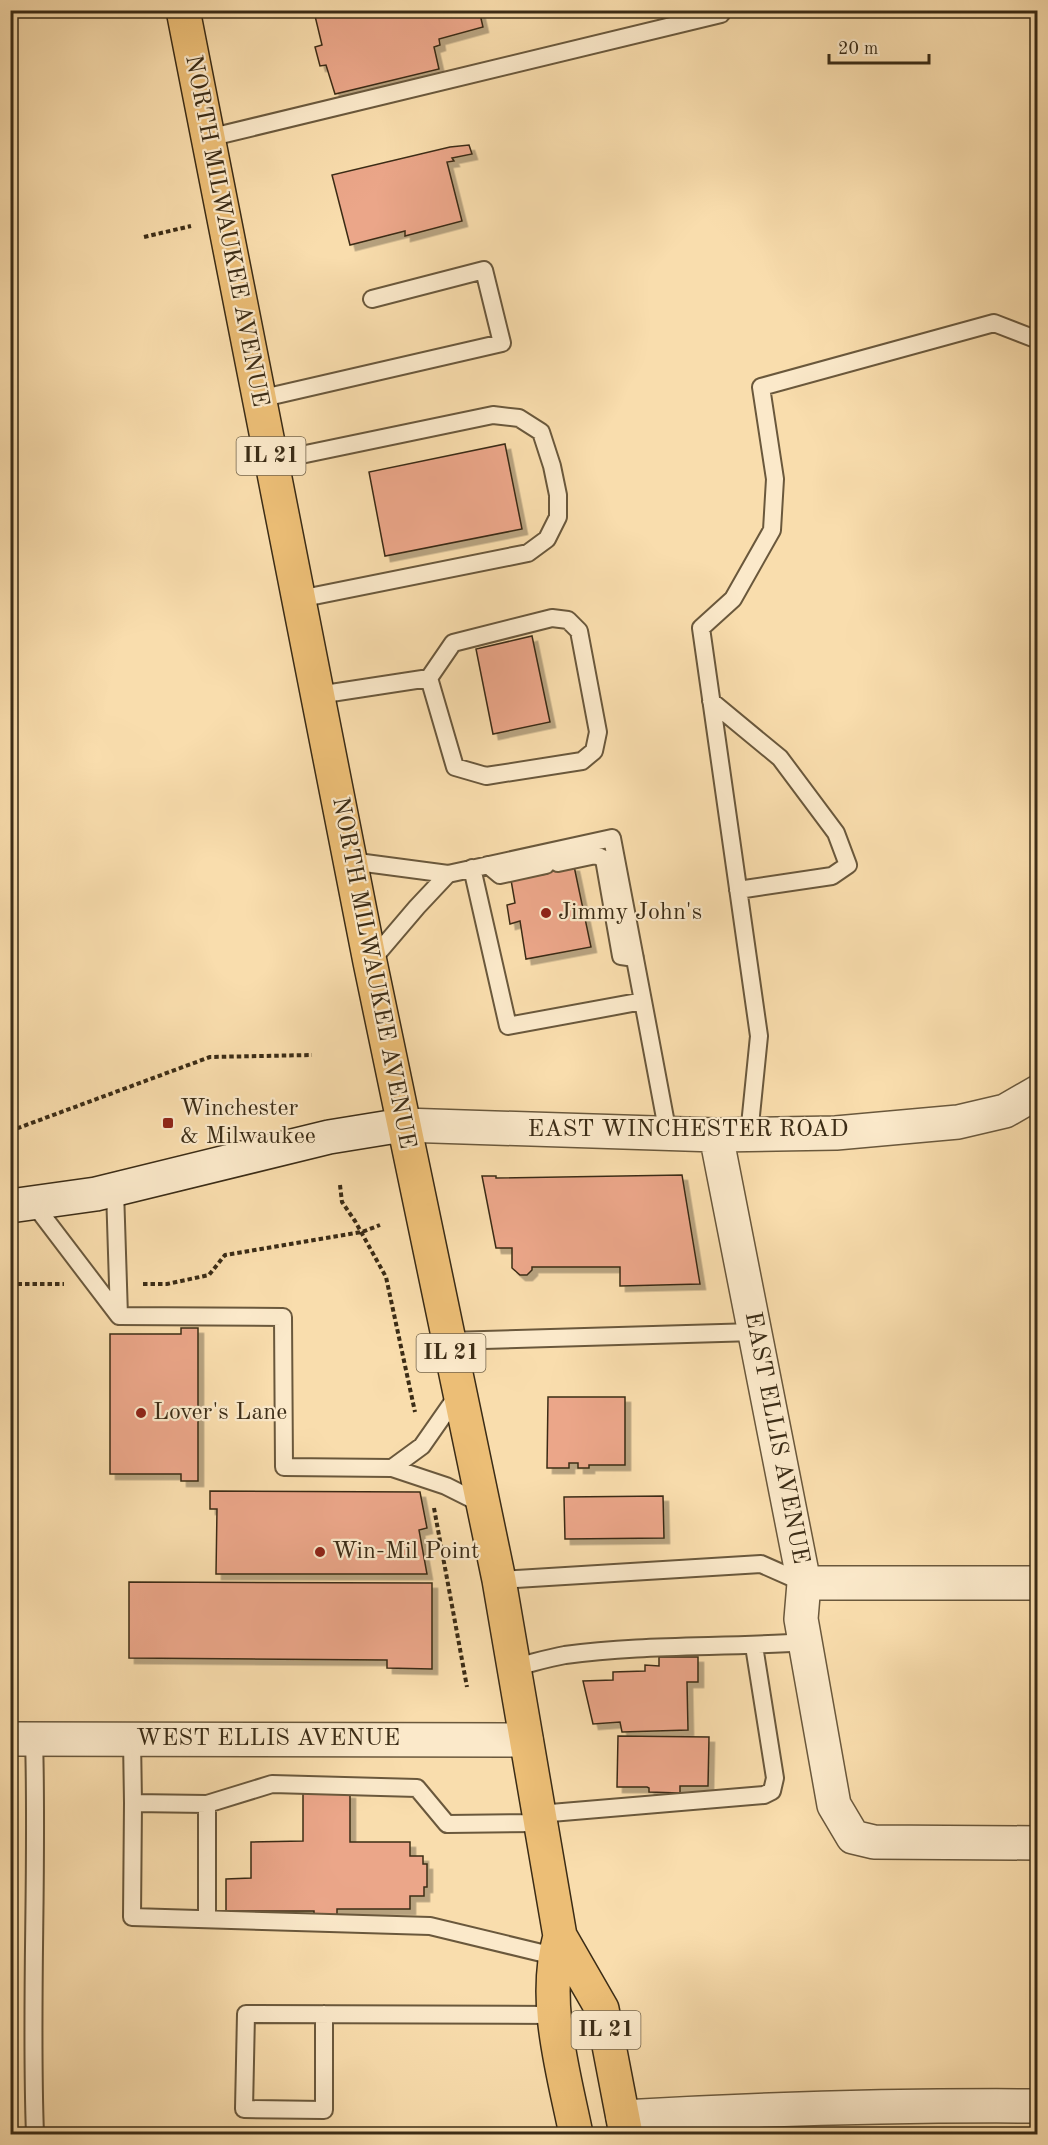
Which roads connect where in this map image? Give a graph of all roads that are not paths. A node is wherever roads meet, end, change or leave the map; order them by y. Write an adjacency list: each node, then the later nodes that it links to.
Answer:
1 (183, 10): 3 (main road, NORTH MILWAUKEE AVENUE / IL 21)
2 (721, 14): 3 (lane)
3 (207, 138): 6 (main road, NORTH MILWAUKEE AVENUE / IL 21)
4 (372, 299): 6 (lane)
5 (1038, 340): 11 (lane)
6 (259, 399): 7 (main road, NORTH MILWAUKEE AVENUE / IL 21)
7 (272, 461): 8 (main road, NORTH MILWAUKEE AVENUE / IL 21); 8 (lane)
8 (299, 599): 10 (main road, NORTH MILWAUKEE AVENUE / IL 21)
9 (429, 678): 9 (lane); 10 (lane)
10 (318, 695): 12 (main road, NORTH MILWAUKEE AVENUE / IL 21)
11 (711, 701): 15 (lane); 15 (lane)
12 (351, 861): 14 (lane); 17 (main road, NORTH MILWAUKEE AVENUE / IL 21)
13 (480, 866): 14 (lane); 16 (lane); 16 (lane); 18 (lane)
14 (448, 874): 17 (lane)
15 (738, 890): 23 (lane)
16 (635, 958): 18 (lane)
17 (370, 962): 20 (main road, NORTH MILWAUKEE AVENUE / IL 21)
18 (644, 1001): 21 (lane)
19 (1038, 1092): 23 (street, EAST WINCHESTER ROAD)
20 (403, 1125): 21 (street, EAST WINCHESTER ROAD); 24 (street, EAST WINCHESTER ROAD); 28 (main road, NORTH MILWAUKEE AVENUE / IL 21)
21 (668, 1134): 22 (street, EAST WINCHESTER ROAD)
22 (716, 1135): 23 (street, EAST WINCHESTER ROAD); 27 (street, EAST ELLIS AVENUE)
23 (749, 1135)
24 (115, 1190): 25 (street, EAST WINCHESTER ROAD); 26 (lane)
25 (22, 1205): 26 (lane)
26 (120, 1316): 30 (lane)
27 (755, 1332): 28 (lane); 33 (street, EAST ELLIS AVENUE)
28 (449, 1341): 29 (main road, NORTH MILWAUKEE AVENUE / IL 21)
29 (460, 1392): 30 (lane); 31 (main road, NORTH MILWAUKEE AVENUE / IL 21)
30 (392, 1468): 31 (lane)
31 (484, 1505): 32 (main road, NORTH MILWAUKEE AVENUE / IL 21)
32 (499, 1580): 33 (lane); 37 (main road, NORTH MILWAUKEE AVENUE / IL 21)
33 (804, 1583): 34 (street, EAST ELLIS AVENUE); 35 (street)
34 (1038, 1583)
35 (805, 1642): 36 (lane); 44 (street)
36 (754, 1646): 37 (lane); 43 (lane)
37 (515, 1667): 40 (main road, NORTH MILWAUKEE AVENUE / IL 21)
38 (22, 1739): 39 (street, WEST ELLIS AVENUE); 51 (lane)
39 (132, 1739): 40 (street, WEST ELLIS AVENUE); 41 (lane)
40 (526, 1740): 43 (main road, NORTH MILWAUKEE AVENUE / IL 21)
41 (133, 1803): 42 (lane); 45 (lane)
42 (207, 1804): 43 (lane); 45 (lane)
43 (539, 1818): 46 (main road, NORTH MILWAUKEE AVENUE / IL 21)
44 (1038, 1843)
45 (207, 1919): 46 (lane)
46 (557, 1946): 48 (main road, NORTH MILWAUKEE AVENUE / IL 21); 50 (main road, NORTH MILWAUKEE AVENUE / IL 21)
47 (324, 2014): 47 (lane); 48 (lane)
48 (554, 2015): 52 (main road, NORTH MILWAUKEE AVENUE / IL 21)
49 (1038, 2106): 50 (street)
50 (625, 2126)
51 (35, 2134)
52 (576, 2134)

